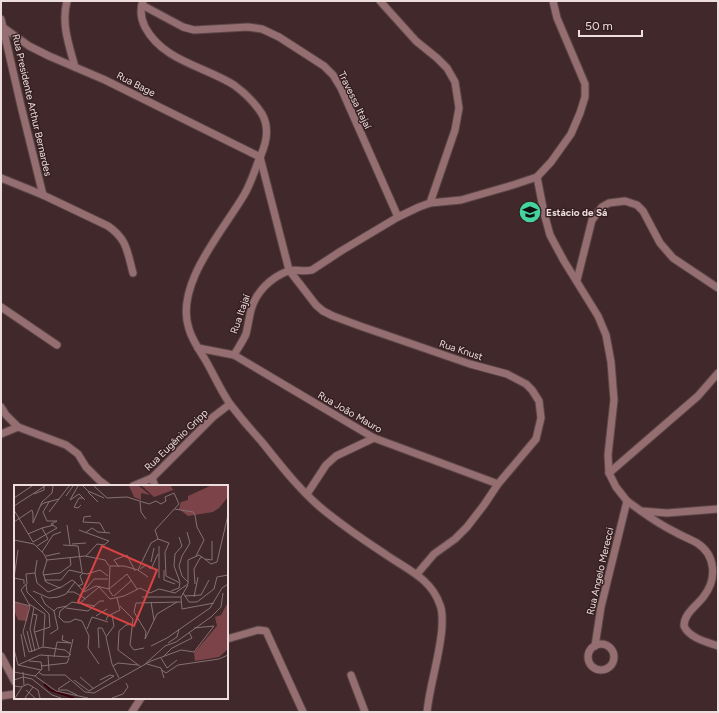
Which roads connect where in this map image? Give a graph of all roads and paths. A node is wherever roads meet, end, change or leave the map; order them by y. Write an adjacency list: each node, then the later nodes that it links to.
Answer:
1 (67, 1): 7 (street)
2 (380, 1): 12 (street)
3 (553, 1): 9 (street)
4 (142, 3): 8 (street); 13 (street, Travessa Itajaí)
5 (1, 19): 6 (street, Rua Presidente Arthur Bernardes)
6 (4, 28): 7 (street, Rua Bage); 11 (street, Rua Presidente Arthur Bernardes)
7 (75, 67): 8 (street, Rua Bage)
8 (260, 157): 14 (street, Rua Knust); 20 (street)
9 (537, 177): 12 (street); 16 (street)
10 (1, 178): 11 (street)
11 (43, 195): 15 (street)
12 (430, 203): 13 (street)
13 (398, 217): 14 (street)
14 (290, 270): 21 (street, Rua Itajaí); 30 (street, Rua Knust)
15 (133, 273)
16 (577, 280): 17 (street); 28 (street)
17 (718, 288)
18 (1, 308): 19 (street)
19 (56, 346)
20 (198, 348): 21 (street, Rua João Mauro); 23 (street)
21 (234, 355): 27 (street, Rua João Mauro)
22 (718, 373): 28 (street)
23 (230, 404): 29 (street, Rua Eugênio Gripp); 34 (street)
24 (1, 407): 25 (street)
25 (18, 427): 26 (street); 31 (street)
26 (1, 434)
27 (374, 438): 30 (street, Rua João Mauro); 34 (street)
28 (609, 473): 35 (street)
29 (152, 478): 32 (street, Rua Eugênio Gripp); 33 (street)
30 (498, 484): 38 (street, Rua Knust)
31 (106, 485)
32 (135, 485)
33 (155, 485)
34 (307, 494): 38 (street)
35 (627, 501): 37 (street); 40 (street, Rua Angelo Merecci)
36 (718, 509): 37 (street)
37 (641, 511): 41 (street)
38 (417, 574): 51 (street)
39 (228, 639): 49 (street)
40 (595, 646)
41 (718, 646)
42 (1, 656): 44 (street)
43 (351, 675): 50 (street)
44 (14, 680)
45 (14, 694): 46 (street)
46 (1, 696)
47 (140, 699): 48 (street)
48 (132, 712)
49 (303, 712)
50 (365, 712)
51 (427, 712)

